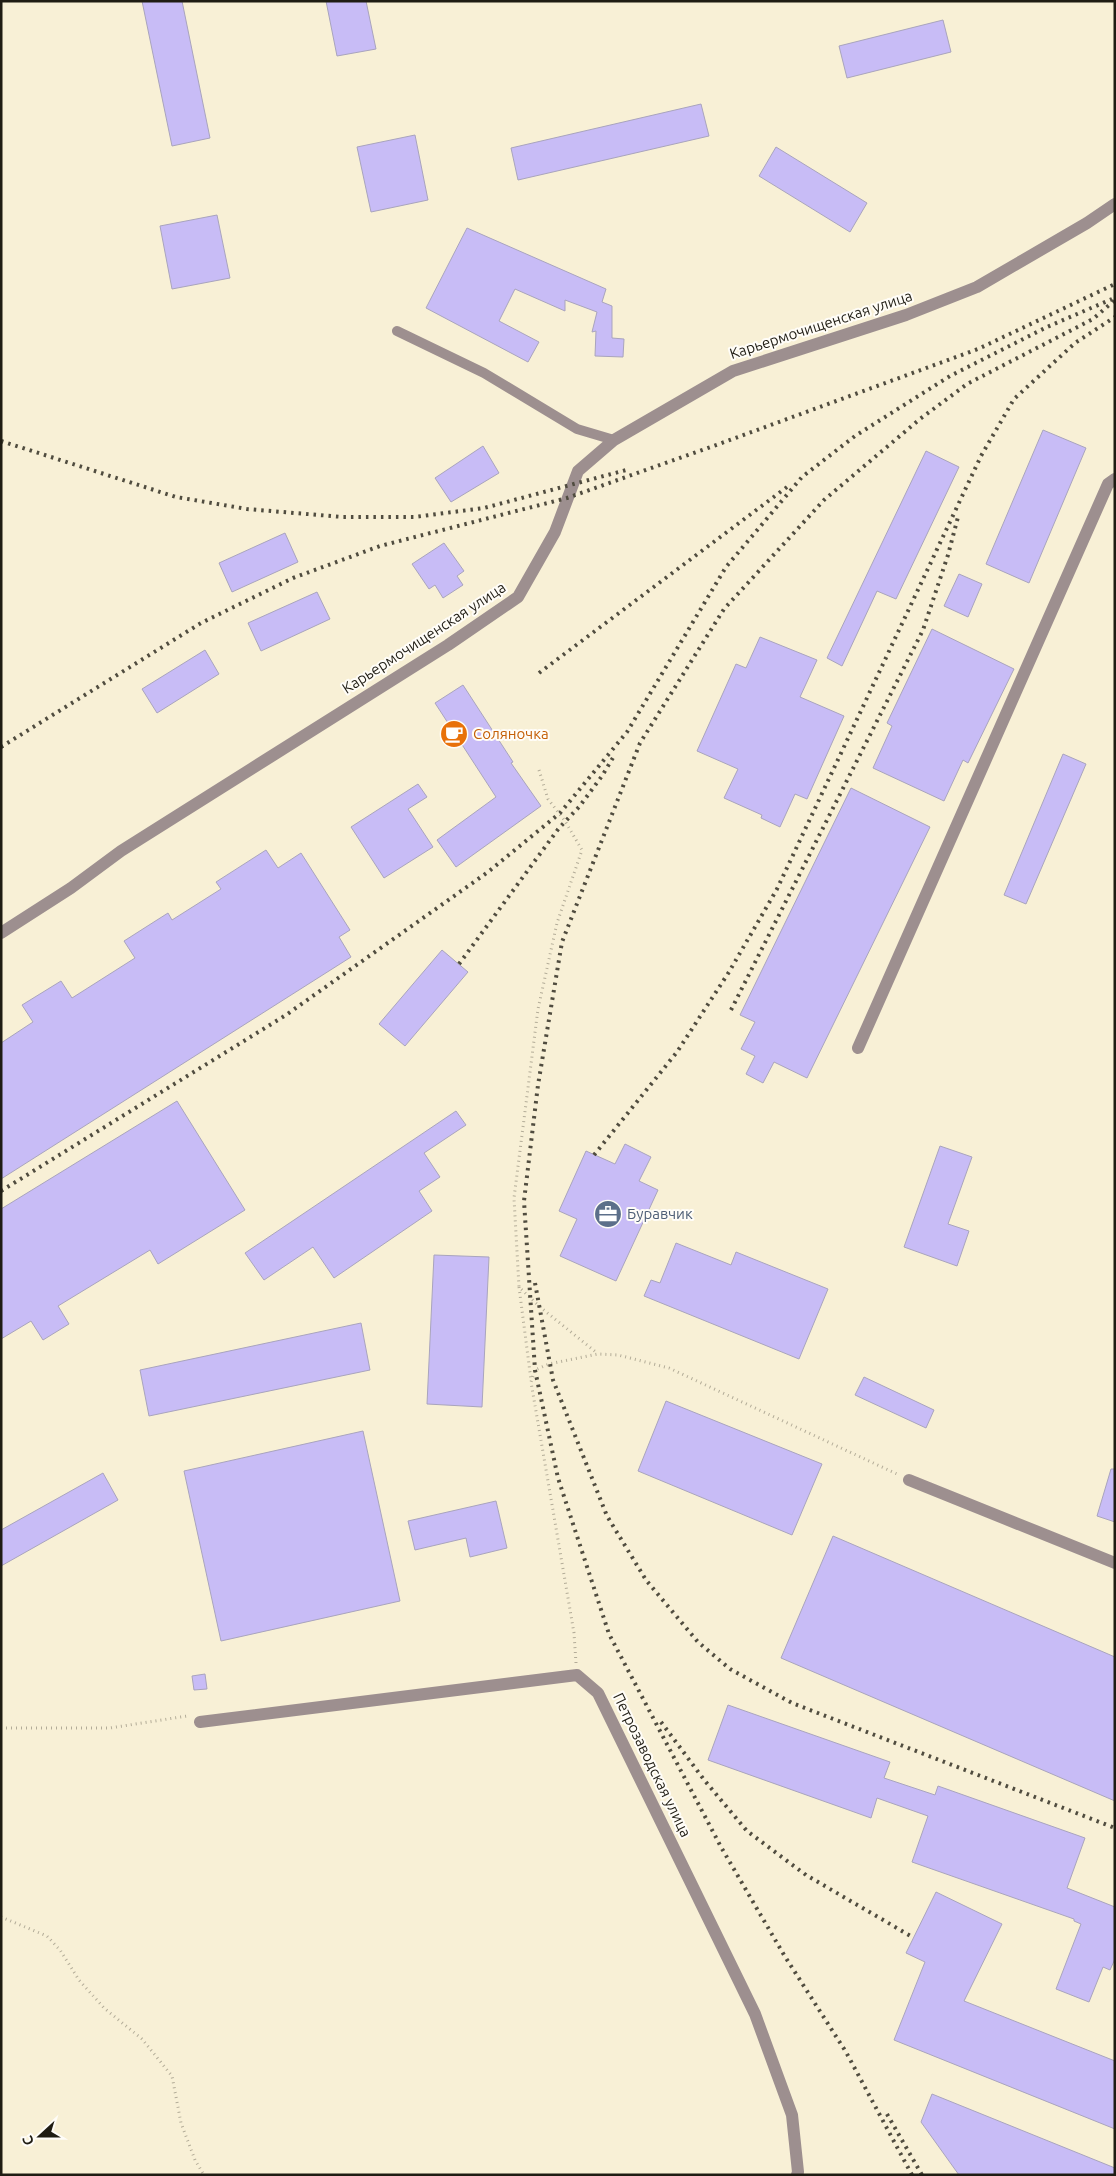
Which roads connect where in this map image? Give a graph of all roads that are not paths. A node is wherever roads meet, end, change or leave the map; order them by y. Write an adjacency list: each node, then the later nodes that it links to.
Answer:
1 (1115, 204): 3 (street, Карьермочищенская улица)
2 (397, 331): 3 (lane)
3 (614, 440): 5 (street, Карьермочищенская улица)
4 (1115, 479): 6 (street)
5 (1, 933)
6 (858, 1048)
7 (909, 1480): 8 (street)
8 (1115, 1563)
9 (195, 1719): 10 (street, Петрозаводская улица)
10 (797, 2175)

